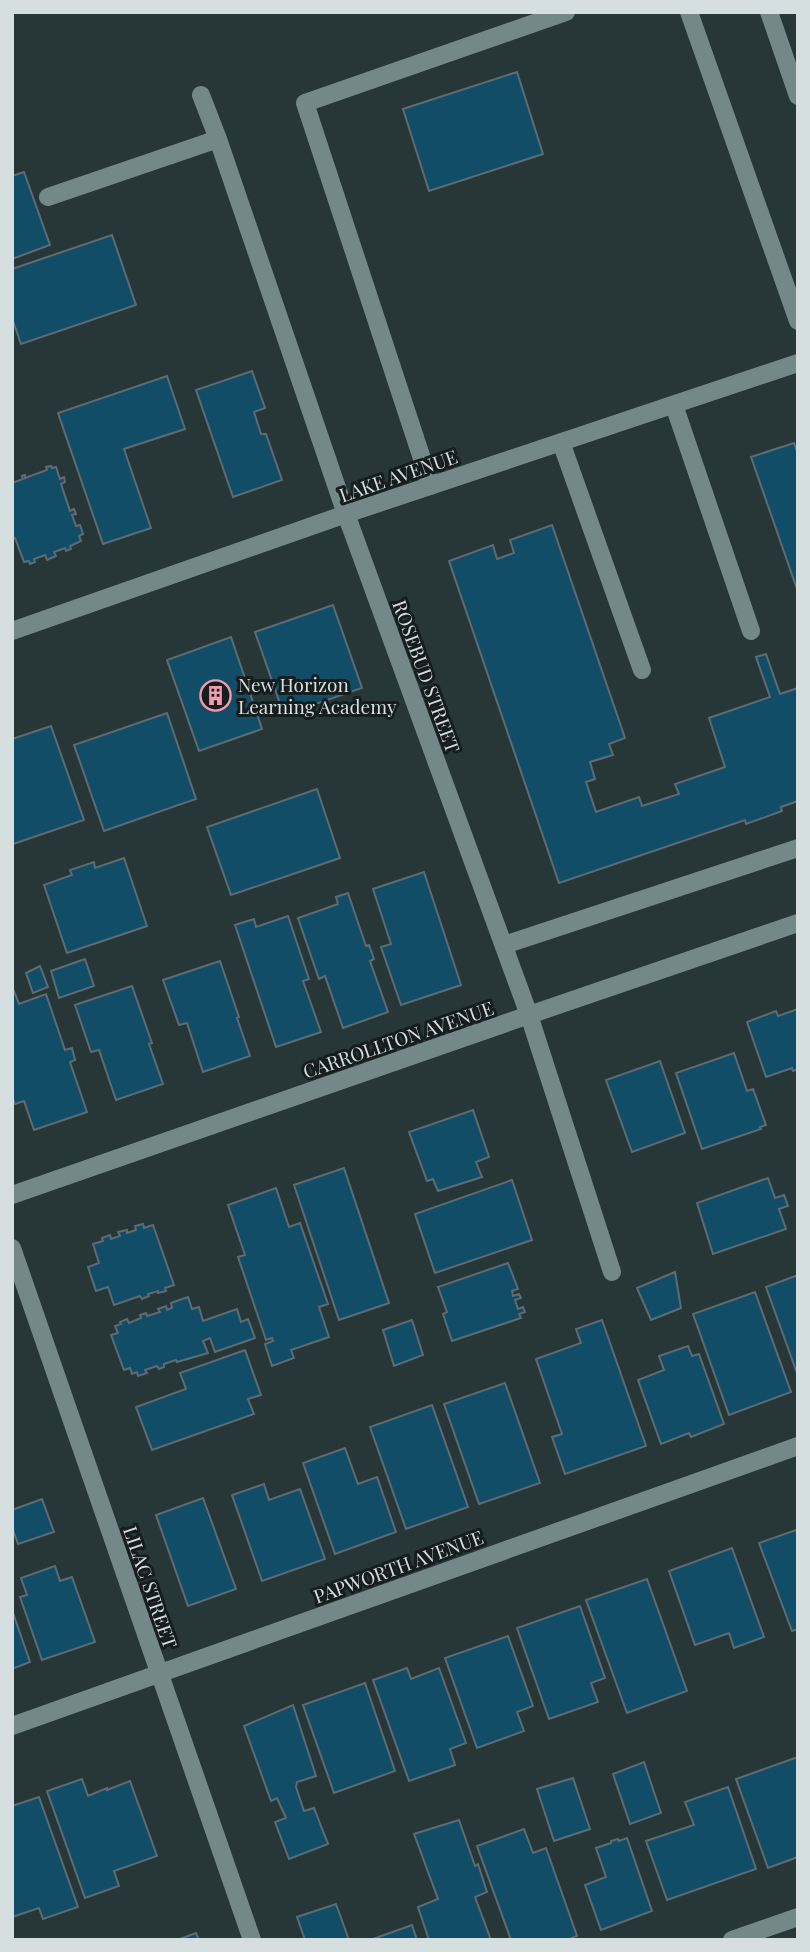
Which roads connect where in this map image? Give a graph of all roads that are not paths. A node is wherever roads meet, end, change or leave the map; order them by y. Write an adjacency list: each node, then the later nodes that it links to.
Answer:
1 (566, 12): 12 (street)
2 (689, 12): 8 (street)
3 (769, 12): 5 (street)
4 (201, 95): 6 (street, ROSEBUD STREET)
5 (798, 96)
6 (218, 139): 7 (street); 13 (street, ROSEBUD STREET)
7 (48, 197)
8 (798, 321)
9 (798, 363): 10 (street, LAKE AVENUE)
10 (674, 405): 11 (street, LAKE AVENUE); 15 (street)
11 (561, 442): 12 (street, LAKE AVENUE); 16 (street)
12 (431, 486): 13 (street, LAKE AVENUE)
13 (346, 514): 14 (street, LAKE AVENUE); 19 (street, ROSEBUD STREET)
14 (12, 631)
15 (751, 631)
16 (642, 670)
17 (798, 848): 19 (street)
18 (798, 923): 20 (street, CARROLLTON AVENUE)
19 (504, 945): 20 (street, ROSEBUD STREET)
20 (529, 1015): 21 (street, CARROLLTON AVENUE); 23 (street, ROSEBUD STREET)
21 (12, 1195)
22 (12, 1248): 25 (street, LILAC STREET)
23 (612, 1272)
24 (798, 1446): 25 (street, PAPWORTH AVENUE)
25 (159, 1674): 26 (street, PAPWORTH AVENUE); 28 (street, LILAC STREET)
26 (12, 1726)
27 (798, 1916): 29 (street)
28 (252, 1940)
29 (732, 1940)

